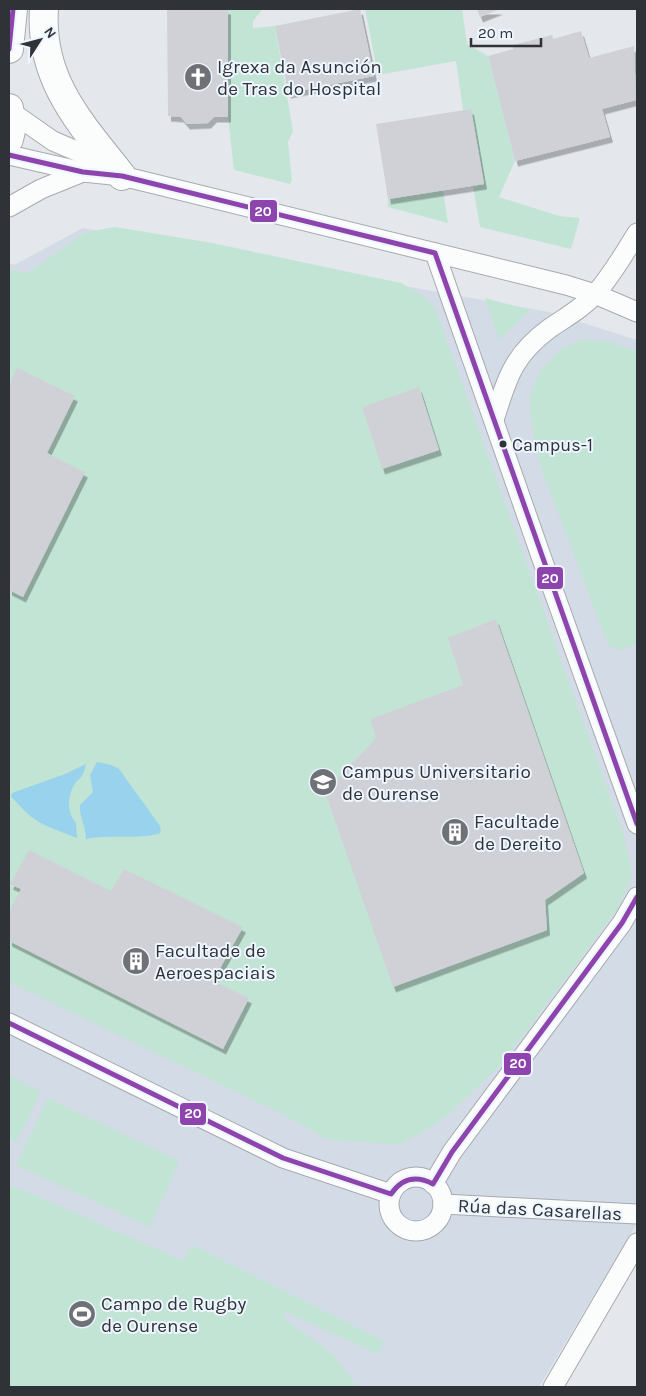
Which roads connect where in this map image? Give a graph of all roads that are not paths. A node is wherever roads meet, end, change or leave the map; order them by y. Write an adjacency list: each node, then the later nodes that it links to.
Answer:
1 (13, 9): 3 (main road)
2 (44, 9): 8 (main road)
3 (9, 49)
4 (9, 109): 5 (main road); 8 (street)
5 (9, 139)
6 (9, 155): 7 (street)
7 (83, 172): 8 (street); 9 (street)
8 (122, 176): 11 (street)
9 (9, 207)
10 (637, 234): 12 (street)
11 (435, 253): 12 (street); 14 (street)
12 (595, 294): 13 (street); 14 (street)
13 (637, 312)
14 (494, 420): 15 (street)
15 (637, 824)
16 (637, 897): 18 (street)
17 (9, 1023): 19 (street)
18 (433, 1184): 19 (street); 20 (street)
19 (391, 1194): 20 (street)
20 (443, 1204): 21 (street, Rúa das Casarellas)
21 (637, 1214)
22 (637, 1243): 23 (street)
23 (553, 1387)

